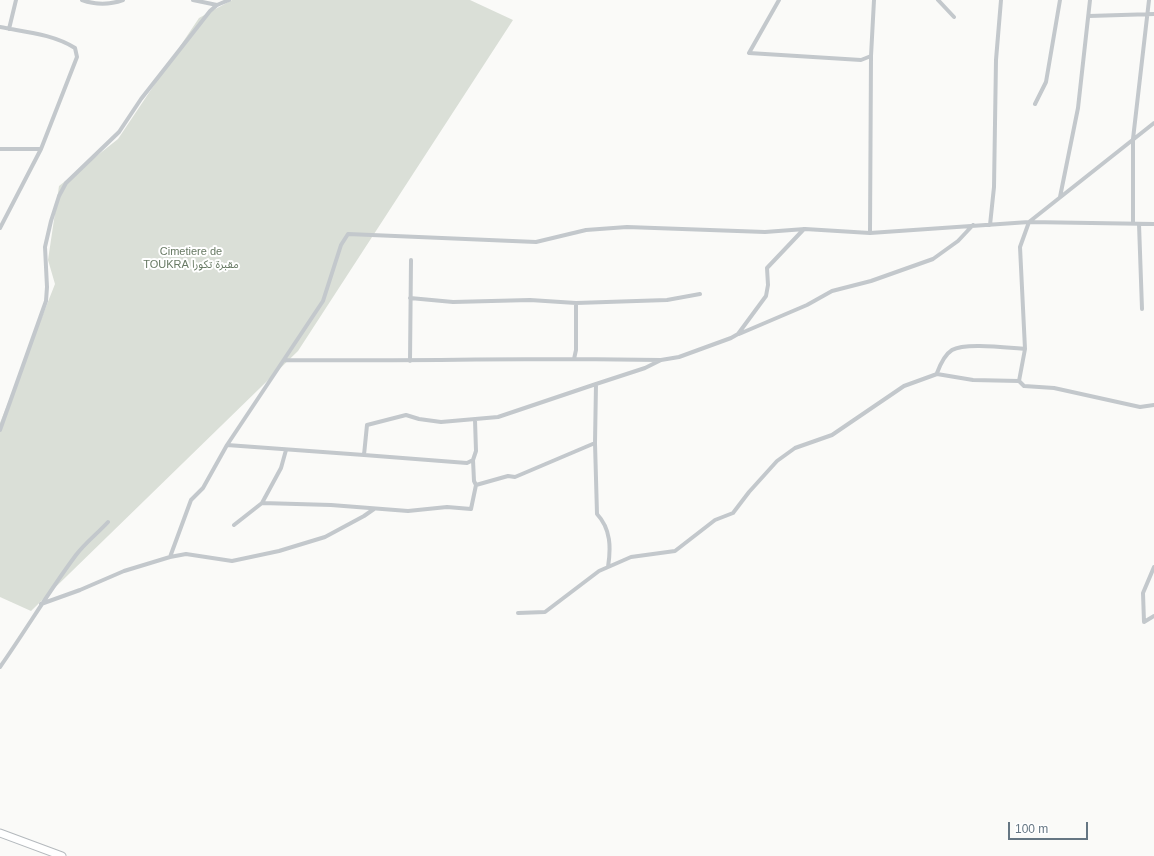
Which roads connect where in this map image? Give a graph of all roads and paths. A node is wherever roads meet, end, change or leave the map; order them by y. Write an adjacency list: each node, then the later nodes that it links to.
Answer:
1 (16, 0): 19 (street)
2 (82, 0): 3 (street)
3 (123, 0)
4 (193, 0): 13 (street)
5 (229, 0): 13 (street)
6 (779, 0): 20 (street)
7 (874, 0): 20 (street)
8 (938, 0): 17 (street)
9 (1001, 0): 32 (street)
10 (1060, 0): 21 (street)
11 (1090, 0): 16 (street)
12 (1149, 0): 14 (street)
13 (217, 5): 52 (street)
14 (1147, 14): 15 (street); 16 (street); 23 (street)
15 (1154, 14)
16 (1089, 16): 26 (street)
17 (954, 17)
18 (0, 27): 19 (street)
19 (9, 29): 25 (street)
20 (871, 56): 35 (street)
21 (1035, 104)
22 (1154, 123): 23 (street)
23 (1133, 139): 26 (street); 28 (street)
24 (0, 149): 25 (street)
25 (41, 149): 33 (street)
26 (1060, 197): 27 (street)
27 (1029, 222): 28 (street); 32 (street); 42 (street)
28 (1133, 223): 29 (street)
29 (1139, 224): 30 (street); 40 (street)
30 (1154, 224)
31 (973, 225): 32 (street); 35 (street); 41 (street)
32 (990, 225)
33 (0, 228)
34 (805, 229): 35 (street); 41 (street); 44 (street)
35 (870, 233)
36 (411, 260): 38 (street)
37 (700, 294): 39 (street)
38 (410, 298): 39 (street); 46 (street)
39 (576, 303): 43 (street)
40 (1142, 309)
41 (738, 334): 45 (street)
42 (1025, 349): 47 (street); 48 (street)
43 (574, 359): 45 (street); 46 (street)
44 (284, 360): 46 (street); 54 (street)
45 (661, 360): 49 (street)
46 (410, 361)
47 (937, 374)
48 (1019, 381): 50 (street); 65 (street)
49 (596, 384): 51 (street); 53 (street)
50 (1154, 405)
51 (475, 420): 56 (street); 57 (street)
52 (0, 430)
53 (595, 443): 58 (street); 65 (street)
54 (227, 445): 55 (street); 63 (street)
55 (286, 450): 56 (street); 59 (street)
56 (364, 455): 57 (street)
57 (473, 460): 58 (street)
58 (476, 485): 60 (street)
59 (262, 503): 60 (street); 62 (street)
60 (374, 508): 63 (street)
61 (108, 522): 66 (street)
62 (234, 525)
63 (170, 557): 66 (street)
64 (1154, 567): 68 (street)
65 (608, 568): 67 (street)
66 (41, 604): 69 (street)
67 (518, 613)
68 (1154, 616)
69 (0, 667)
70 (0, 833): 71 (highway)
71 (62, 856)

